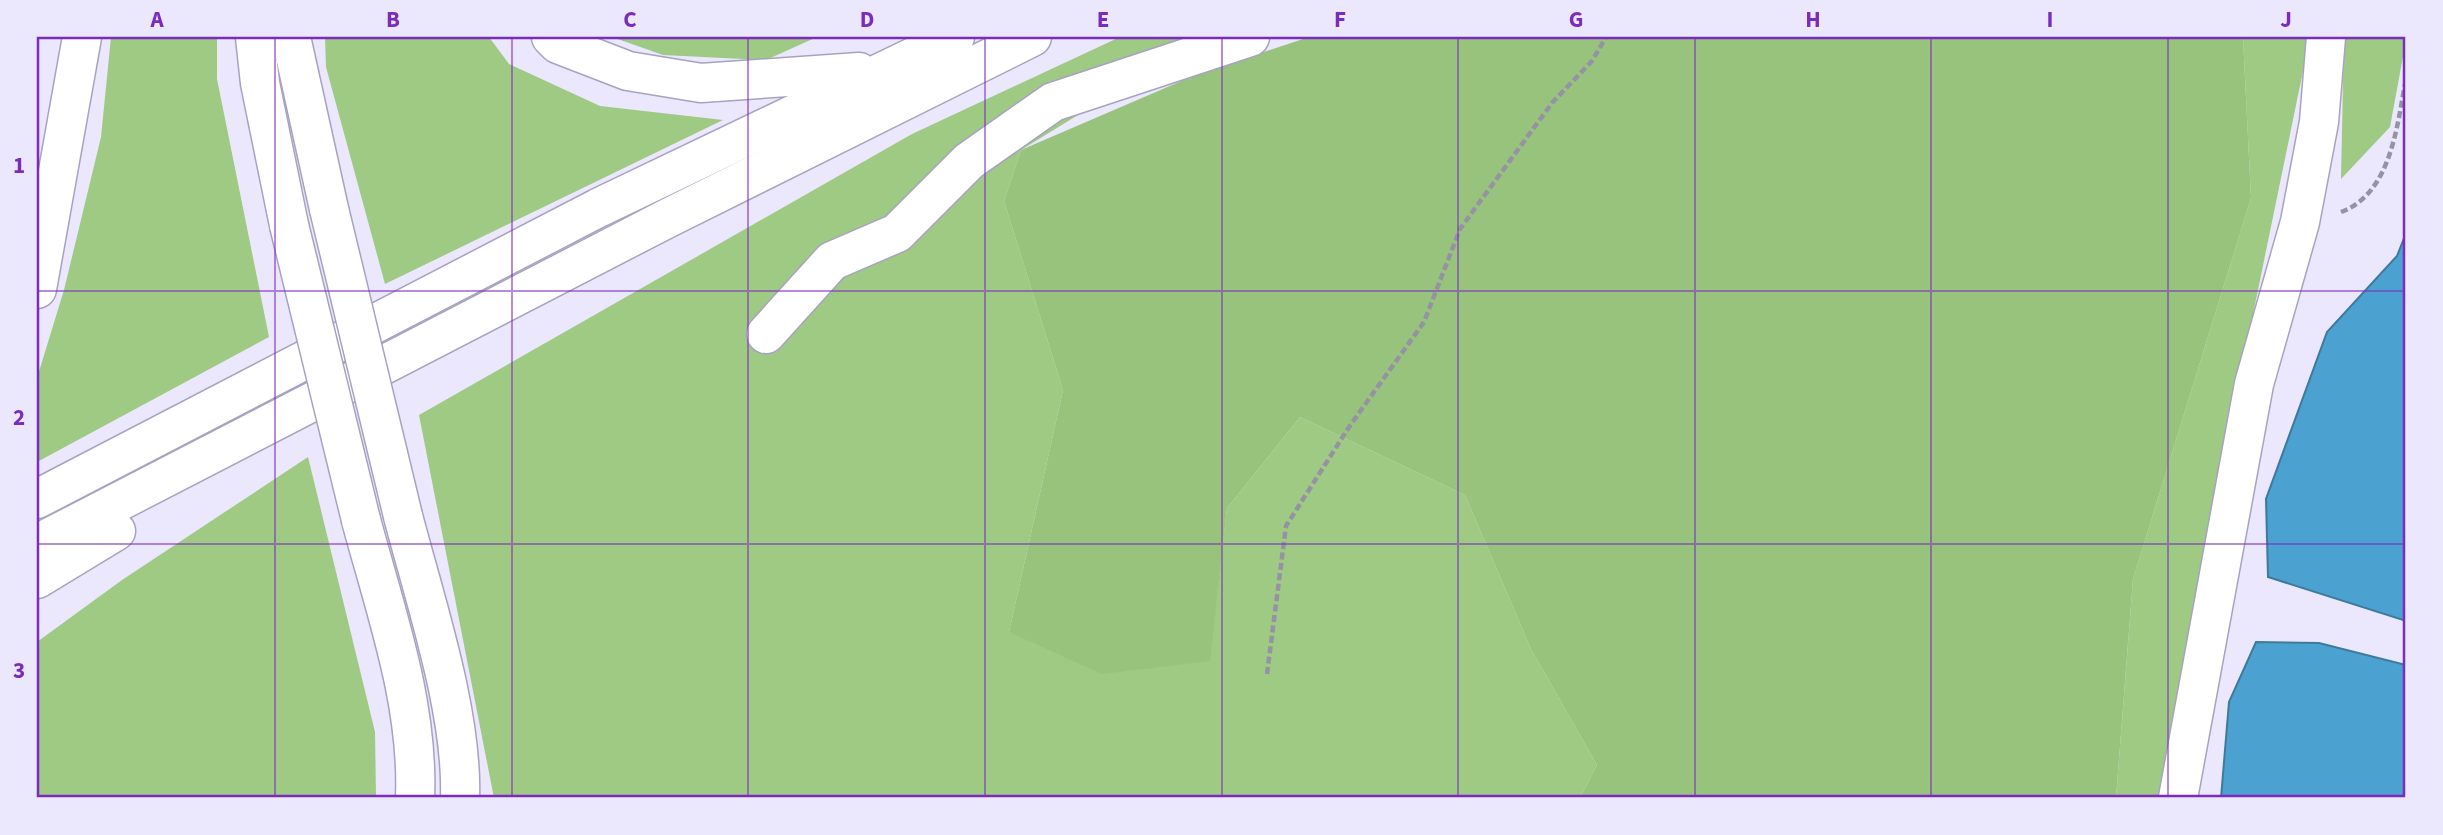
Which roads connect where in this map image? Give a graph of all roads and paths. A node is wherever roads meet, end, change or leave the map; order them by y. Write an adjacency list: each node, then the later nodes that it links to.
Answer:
1 (82, 37): 14 (main road)
2 (255, 37): 20 (main road, bridge)
3 (291, 37): 21 (main road, bridge)
4 (551, 37): 10 (main road)
5 (955, 37): 10 (main road)
6 (1032, 37): 12 (main road)
7 (1251, 37): 15 (main road)
8 (1606, 37): 19 (path)
9 (2326, 37): 13 (main road)
10 (885, 70): 16 (main road)
11 (2406, 79): 13 (path)
12 (790, 158): 17 (main road); 18 (main road)
13 (2300, 222): 22 (main road)
14 (37, 289)
15 (766, 334)
16 (37, 499)
17 (37, 544)
18 (37, 579)
19 (1266, 674)
20 (415, 798)
21 (460, 798)
22 (2178, 798)

